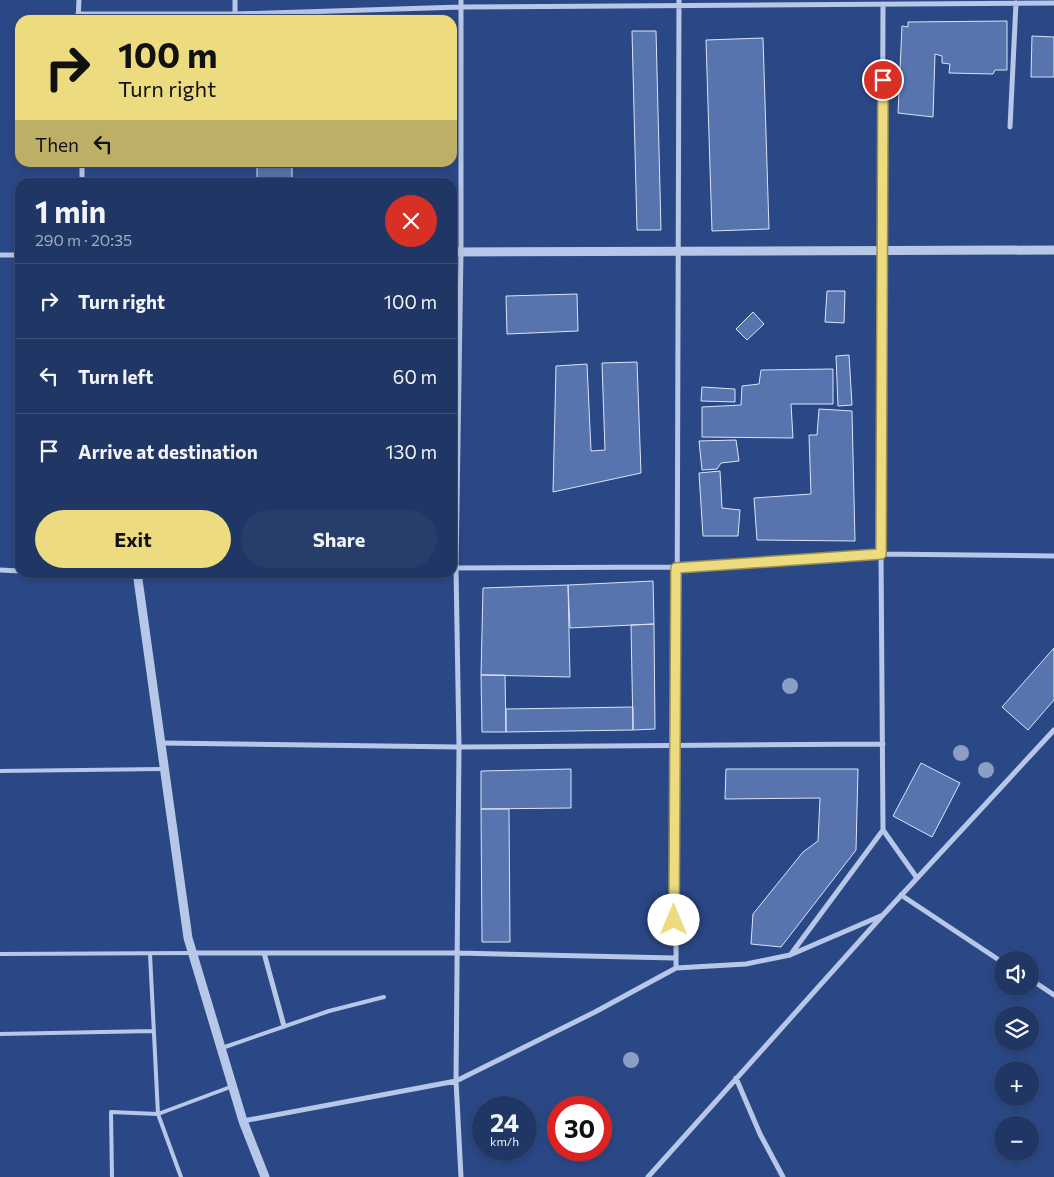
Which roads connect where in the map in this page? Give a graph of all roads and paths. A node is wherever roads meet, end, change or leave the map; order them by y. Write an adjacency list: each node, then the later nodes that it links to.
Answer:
1 (78, 0): 11 (street)
2 (235, 0): 10 (street)
3 (461, 0): 9 (street)
4 (865, 2): 5 (street); 8 (street)
5 (679, 3): 9 (street); 17 (street)
6 (1016, 3): 7 (street); 8 (street); 13 (street)
7 (1054, 3)
8 (883, 4): 15 (street)
9 (461, 7): 10 (street); 16 (street)
10 (235, 14): 12 (street)
11 (78, 15)
12 (183, 15)
13 (1010, 127)
14 (1054, 250): 15 (street)
15 (883, 251): 17 (street); 20 (street)
16 (457, 252): 17 (street)
17 (678, 252): 23 (street)
18 (0, 254): 19 (street)
19 (15, 255)
20 (881, 554): 21 (street); 23 (street); 30 (street)
21 (1054, 556)
22 (457, 568): 23 (street)
23 (676, 568): 31 (street)
24 (0, 570): 25 (street)
25 (15, 571)
26 (138, 578): 29 (street)
27 (454, 578): 32 (street)
28 (1054, 730): 36 (street)
29 (162, 743): 32 (street); 33 (street)
30 (883, 744): 31 (street); 35 (street)
31 (675, 746): 32 (street); 46 (street)
32 (459, 747): 41 (street)
33 (165, 769): 34 (lane); 39 (street)
34 (0, 771)
35 (883, 830): 36 (street); 44 (street)
36 (917, 878): 37 (street)
37 (901, 895): 38 (street); 45 (street)
38 (883, 915): 44 (street); 55 (street)
39 (193, 953): 40 (street); 43 (lane); 54 (street)
40 (264, 953): 41 (street); 51 (street)
41 (457, 953): 46 (street); 56 (street)
42 (0, 954): 43 (lane)
43 (150, 954): 52 (lane)
44 (790, 955): 47 (street)
45 (994, 957)
46 (674, 958): 47 (street)
47 (676, 968): 56 (street)
48 (1039, 985): 49 (street)
49 (1054, 994)
50 (384, 997): 51 (lane)
51 (284, 1026): 54 (lane)
52 (154, 1032): 53 (lane); 58 (lane)
53 (0, 1034)
54 (222, 1048): 57 (street)
55 (736, 1078): 64 (street); 65 (street)
56 (456, 1081): 59 (street); 63 (street)
57 (233, 1086): 58 (lane); 59 (street)
58 (158, 1114): 60 (lane); 61 (lane)
59 (244, 1121): 62 (street)
60 (112, 1177)
61 (181, 1177)
62 (265, 1177)
63 (461, 1177)
64 (648, 1177)
65 (783, 1177)

